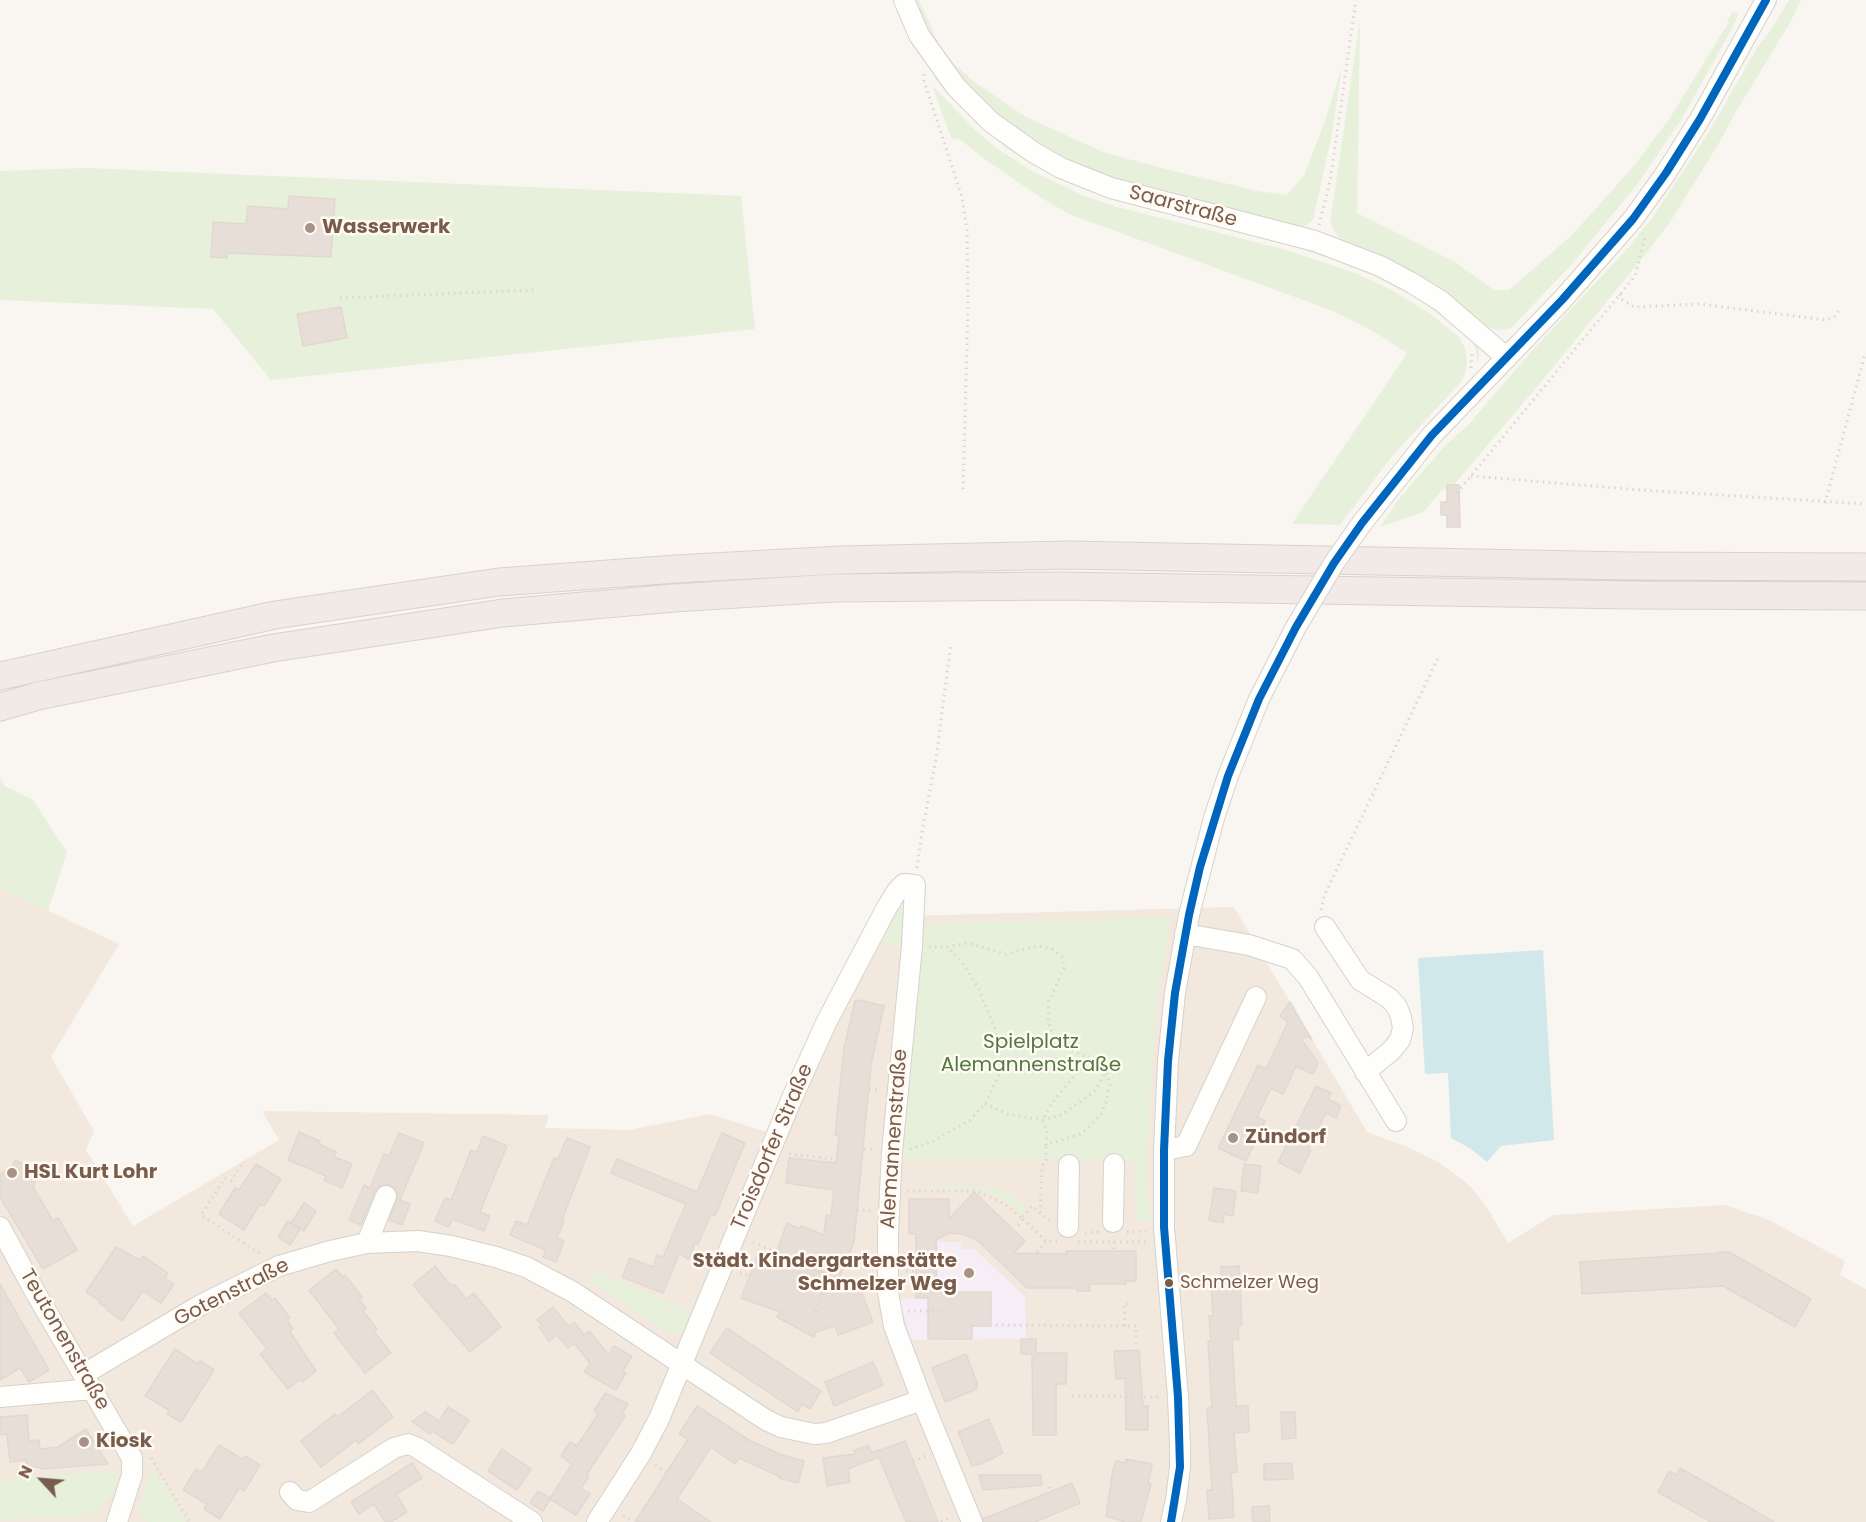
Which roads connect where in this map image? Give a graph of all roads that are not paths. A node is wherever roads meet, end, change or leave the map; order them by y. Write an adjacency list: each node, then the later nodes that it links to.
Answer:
1 (904, 0): 3 (street, Saarstraße)
2 (1766, 0): 3 (street)
3 (1507, 358): 10 (street, bridge)
4 (1866, 567): 6 (highway)
5 (1866, 596): 7 (highway)
6 (0, 676)
7 (0, 707)
8 (915, 885): 22 (street, Troisdorfer Straße); 25 (street, Alemannenstraße)
9 (1325, 927): 12 (street)
10 (1185, 934): 12 (street); 14 (street)
11 (1256, 997): 14 (street)
12 (1365, 1072): 13 (street)
13 (1396, 1121)
14 (1164, 1150): 31 (street)
15 (1114, 1164): 18 (street)
16 (1069, 1165): 20 (street)
17 (386, 1196): 21 (street)
18 (1113, 1222)
19 (0, 1227): 23 (street, Teutonenstraße)
20 (1068, 1237)
21 (367, 1243): 22 (street, Gotenstraße); 23 (street, Gotenstraße)
22 (683, 1364): 25 (street, Gotenstraße); 29 (street, Troisdorfer Straße)
23 (88, 1382): 24 (street); 27 (street, Teutonenstraße)
24 (0, 1397)
25 (922, 1400): 30 (street, Alemannenstraße)
26 (290, 1492): 28 (street)
27 (117, 1522)
28 (532, 1522)
29 (597, 1522)
30 (972, 1522)
31 (1171, 1522)

